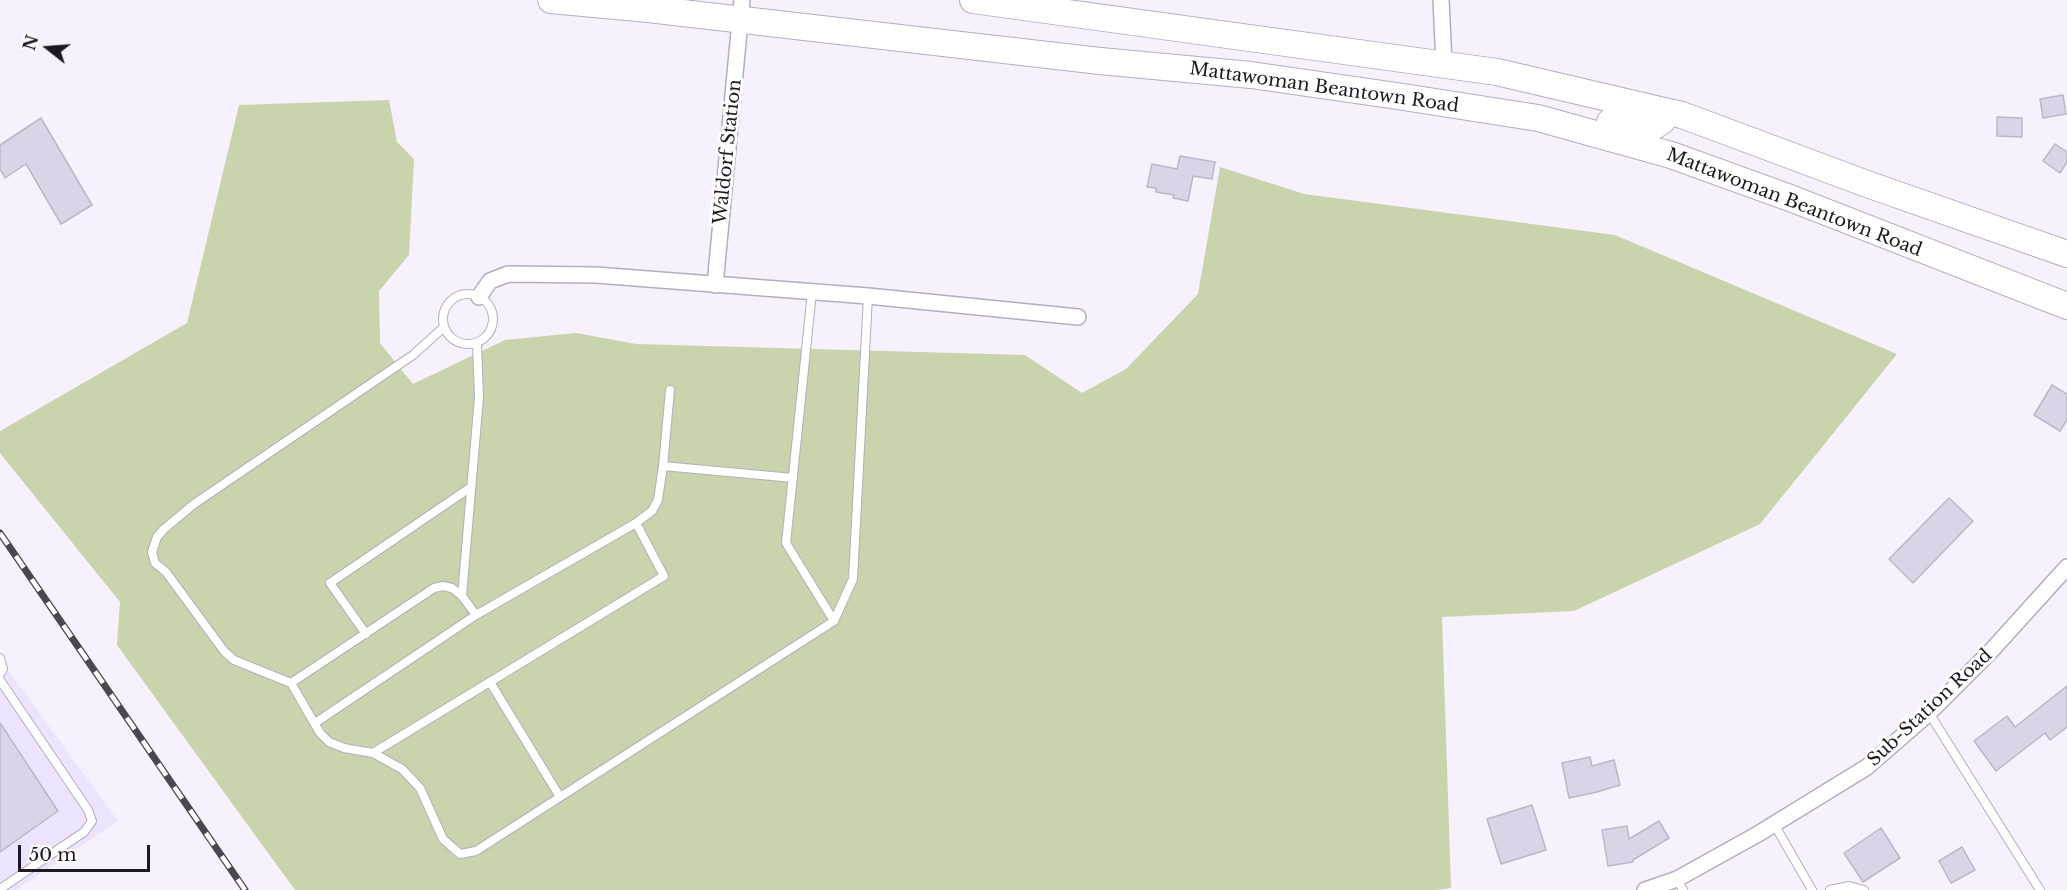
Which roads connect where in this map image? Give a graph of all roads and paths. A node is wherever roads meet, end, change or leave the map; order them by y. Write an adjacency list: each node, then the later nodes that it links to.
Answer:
1 (551, 0): 4 (highway, Mattawoman Beantown Road)
2 (973, 0): 5 (highway)
3 (1441, 0): 5 (street)
4 (741, 10): 6 (highway, Mattawoman Beantown Road); 9 (street, Waldorf Station)
5 (1444, 64): 7 (highway)
6 (1402, 96): 7 (highway); 13 (highway, Mattawoman Beantown Road)
7 (1668, 112): 8 (highway)
8 (2067, 254)
9 (715, 285): 10 (street); 12 (street)
10 (812, 292): 11 (street); 19 (lane)
11 (868, 296): 14 (street); 25 (lane)
12 (479, 297): 15 (lane); 16 (lane)
13 (2067, 306)
14 (1078, 317)
15 (444, 327): 16 (lane); 31 (lane)
16 (477, 343): 20 (lane)
17 (670, 390): 18 (lane)
18 (663, 466): 19 (lane); 21 (lane)
19 (792, 478): 25 (lane)
20 (471, 487): 23 (lane); 26 (lane)
21 (636, 523): 24 (lane); 30 (lane)
22 (2067, 567): 32 (street, Sub-Station Road)
23 (462, 596): 24 (lane); 26 (lane)
24 (476, 615): 33 (lane)
25 (834, 621): 35 (lane)
26 (366, 634): 31 (lane)
27 (0, 658): 28 (lane)
28 (0, 674)
29 (0, 680): 38 (lane)
30 (490, 682): 34 (lane); 35 (lane)
31 (291, 683): 33 (lane)
32 (1929, 713): 36 (street, Sub-Station Road); 43 (lane)
33 (315, 723): 34 (lane)
34 (373, 753): 35 (lane)
35 (560, 798)
36 (1774, 824): 37 (street, Sub-Station Road); 40 (lane)
37 (1680, 884): 39 (street, Sub-Station Road)
38 (0, 889)
39 (1645, 890)
40 (1812, 890)
41 (1830, 890): 42 (lane)
42 (1864, 890)
43 (2040, 890)

